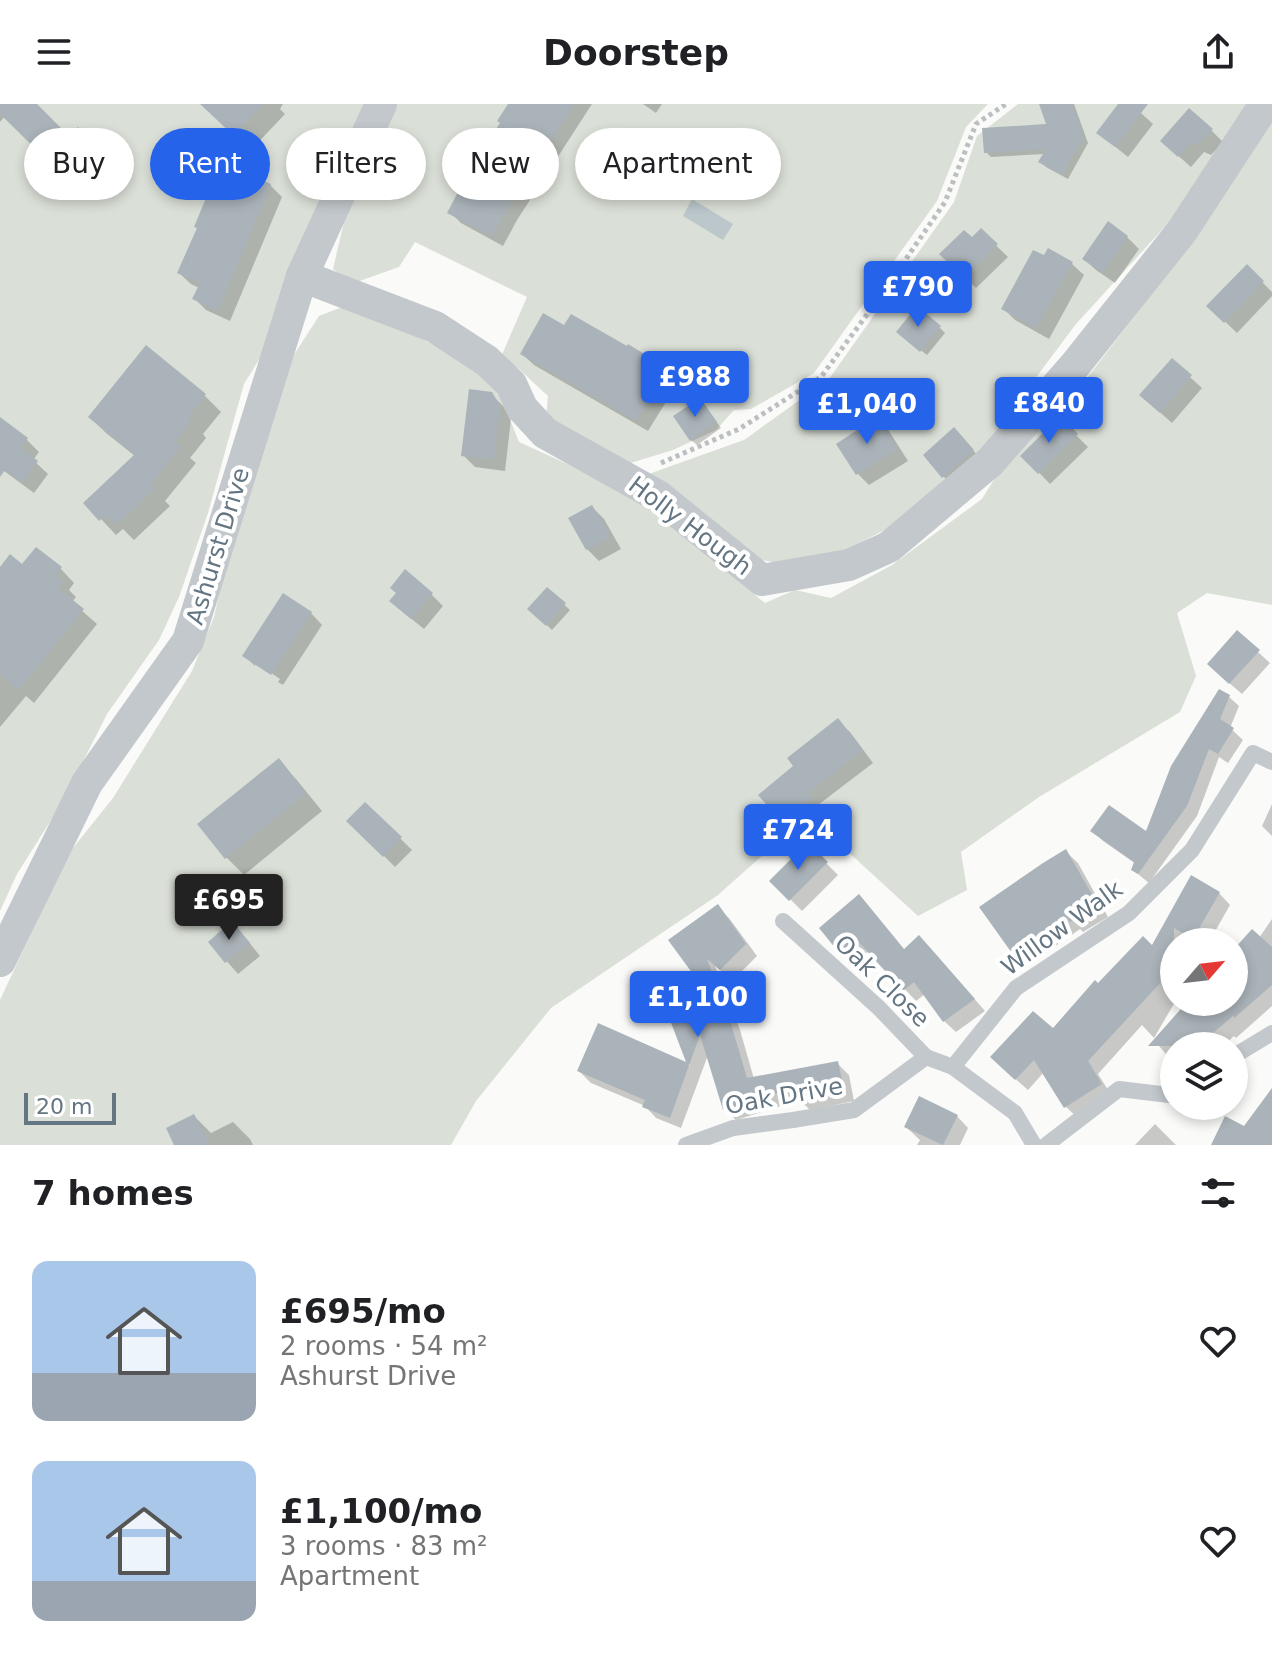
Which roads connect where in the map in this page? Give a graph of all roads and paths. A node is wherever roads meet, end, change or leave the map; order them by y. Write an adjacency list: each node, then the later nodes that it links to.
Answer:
1 (381, 104): 4 (street, Ashurst Drive)
2 (1006, 104): 5 (path)
3 (1265, 104): 5 (street, Holly Hough)
4 (302, 276): 5 (street, Holly Hough); 8 (street, Ashurst Drive)
5 (617, 473)
6 (1272, 762): 12 (lane, Willow Walk)
7 (783, 921): 11 (lane, Oak Close)
8 (0, 961)
9 (1272, 1033): 10 (lane)
10 (1248, 1048)
11 (926, 1057): 12 (lane, Oak Close); 14 (lane, Oak Drive)
12 (953, 1067): 15 (lane)
13 (1160, 1094): 16 (lane)
14 (686, 1145)
15 (1034, 1145)
16 (1046, 1145)

